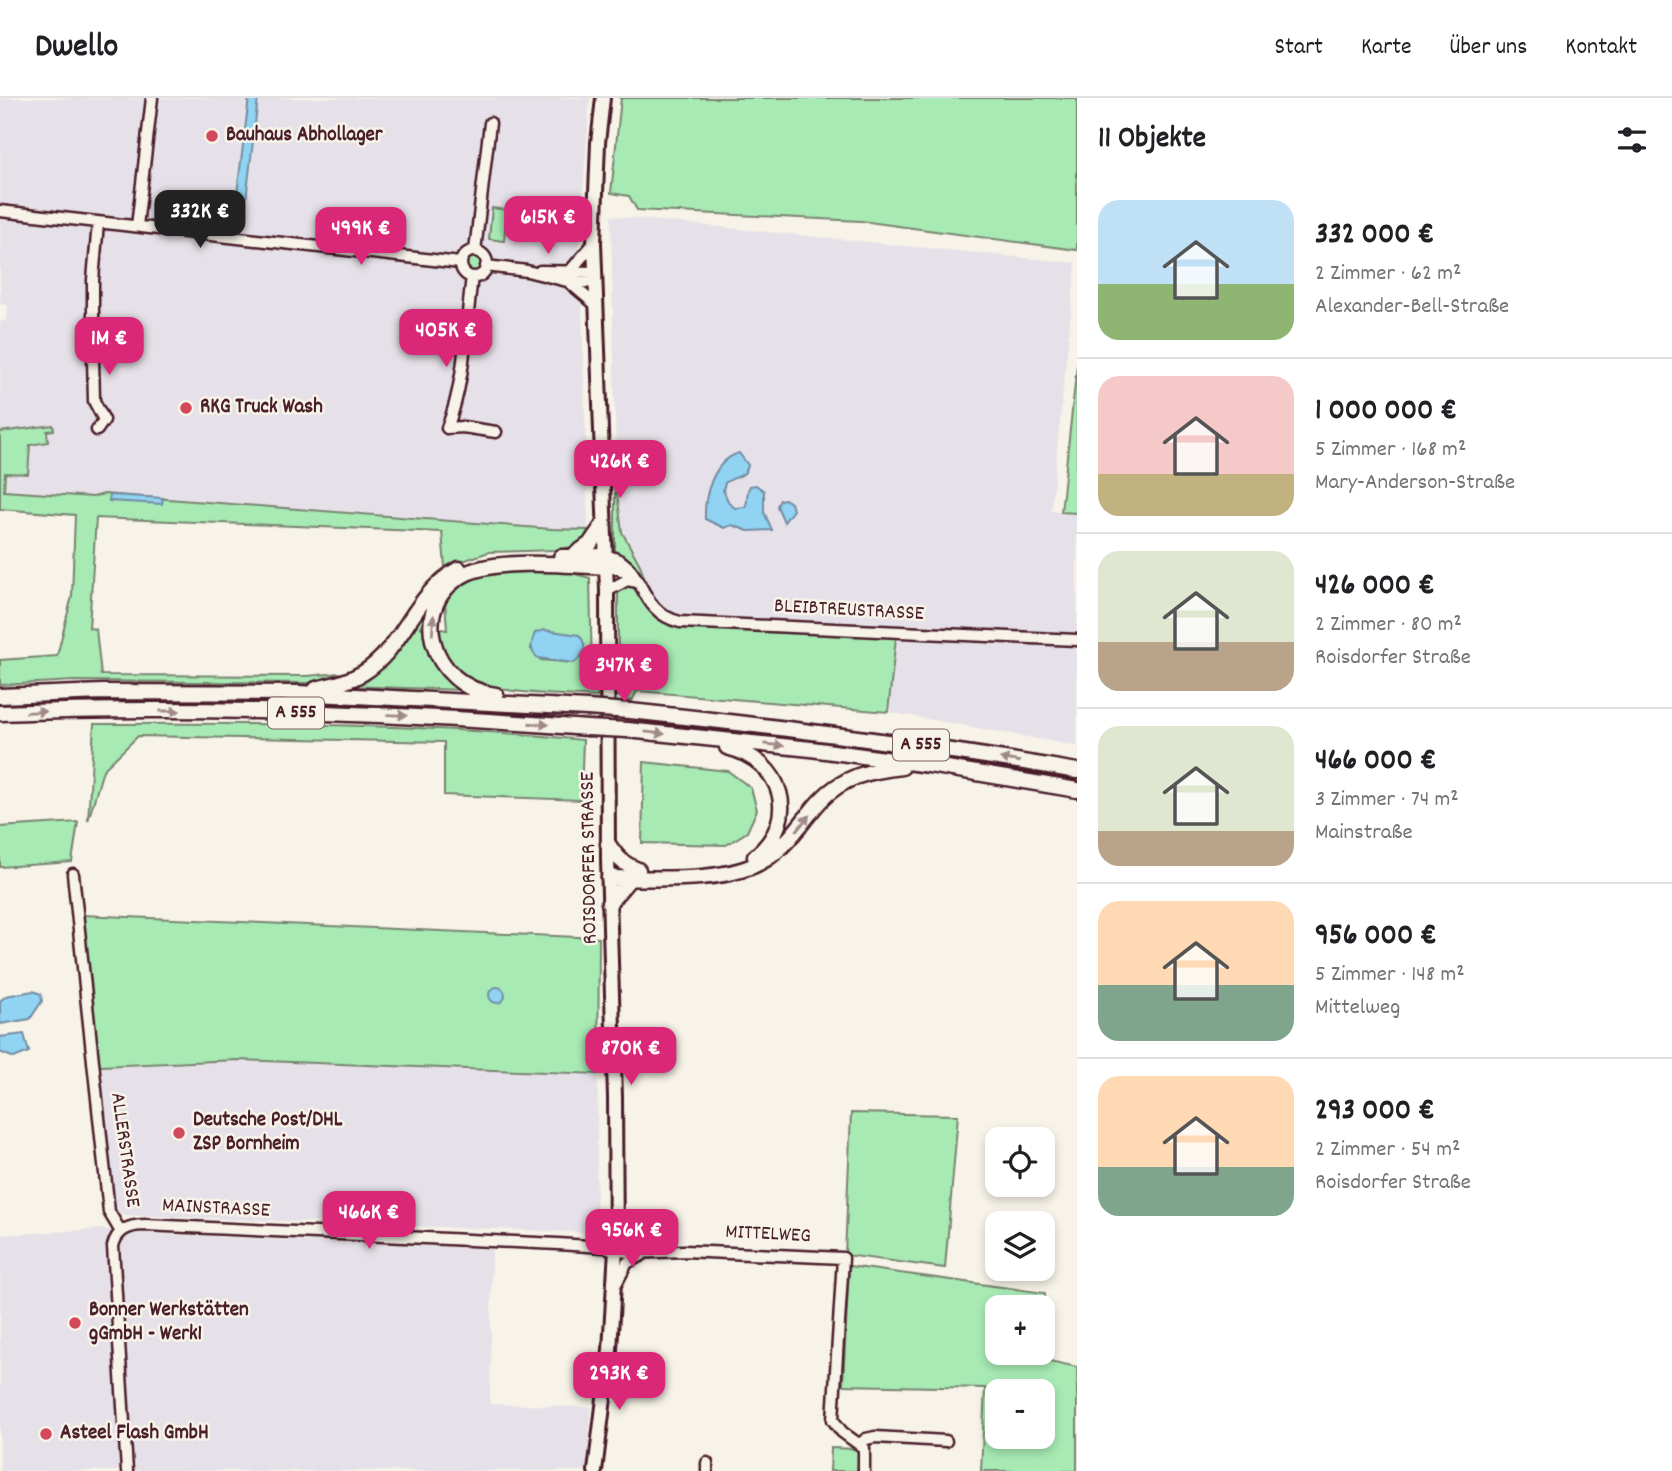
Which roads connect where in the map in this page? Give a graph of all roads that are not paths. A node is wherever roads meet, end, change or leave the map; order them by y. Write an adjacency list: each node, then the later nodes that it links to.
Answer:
1 (152, 98): 6 (street)
2 (603, 98): 7 (main road, ROISDORFER STRASSE)
3 (490, 124): 8 (street)
4 (0, 211): 5 (street)
5 (98, 223): 6 (street); 15 (street)
6 (137, 226): 9 (street)
7 (594, 243): 11 (street); 13 (main road, ROISDORFER STRASSE)
8 (475, 251): 9 (street); 10 (street)
9 (460, 263): 12 (street)
10 (486, 266): 11 (street); 12 (street)
11 (568, 276): 13 (street); 14 (street)
12 (472, 277): 16 (street)
13 (596, 277): 14 (main road, ROISDORFER STRASSE)
14 (596, 305): 17 (main road, ROISDORFER STRASSE)
15 (97, 430)
16 (496, 432)
17 (604, 525): 18 (highway); 19 (main road, ROISDORFER STRASSE)
18 (571, 556): 19 (highway); 23 (highway)
19 (605, 562): 20 (street, BLEIBTREUSTRASSE); 21 (main road, ROISDORFER STRASSE); 25 (highway, one-way to 19)
20 (636, 579): 21 (street); 22 (street, BLEIBTREUSTRASSE)
21 (607, 591): 31 (main road, ROISDORFER STRASSE)
22 (1077, 640)
23 (298, 693): 24 (highway, A 555); 25 (highway, A 555)
24 (0, 696)
25 (556, 705): 29 (highway, A 555, one-way to 25, bridge)
26 (0, 713): 27 (highway, A 555, one-way to 27, bridge)
27 (682, 736): 28 (highway, A 555, one-way to 28); 33 (highway)
28 (929, 765): 30 (highway, A 555); 33 (highway, one-way to 28)
29 (1077, 771)
30 (1077, 790)
31 (608, 844): 33 (highway); 34 (main road, ROISDORFER STRASSE)
32 (73, 874): 36 (street, ALLERSTRASSE)
33 (634, 874): 34 (highway); 35 (highway)
34 (609, 875): 35 (main road, ROISDORFER STRASSE)
35 (609, 903): 37 (main road, ROISDORFER STRASSE)
36 (121, 1231): 38 (street, MAINSTRASSE); 43 (street, ALLERSTRASSE)
37 (615, 1231): 38 (main road, ROISDORFER STRASSE); 39 (street)
38 (610, 1248): 39 (street, MITTELWEG); 40 (main road, ROISDORFER STRASSE)
39 (649, 1253): 40 (street); 42 (street, MITTELWEG)
40 (615, 1288): 44 (main road, ROISDORFER STRASSE)
41 (946, 1441): 42 (street)
42 (861, 1443): 45 (street)
43 (127, 1471)
44 (595, 1471)
45 (864, 1471)

